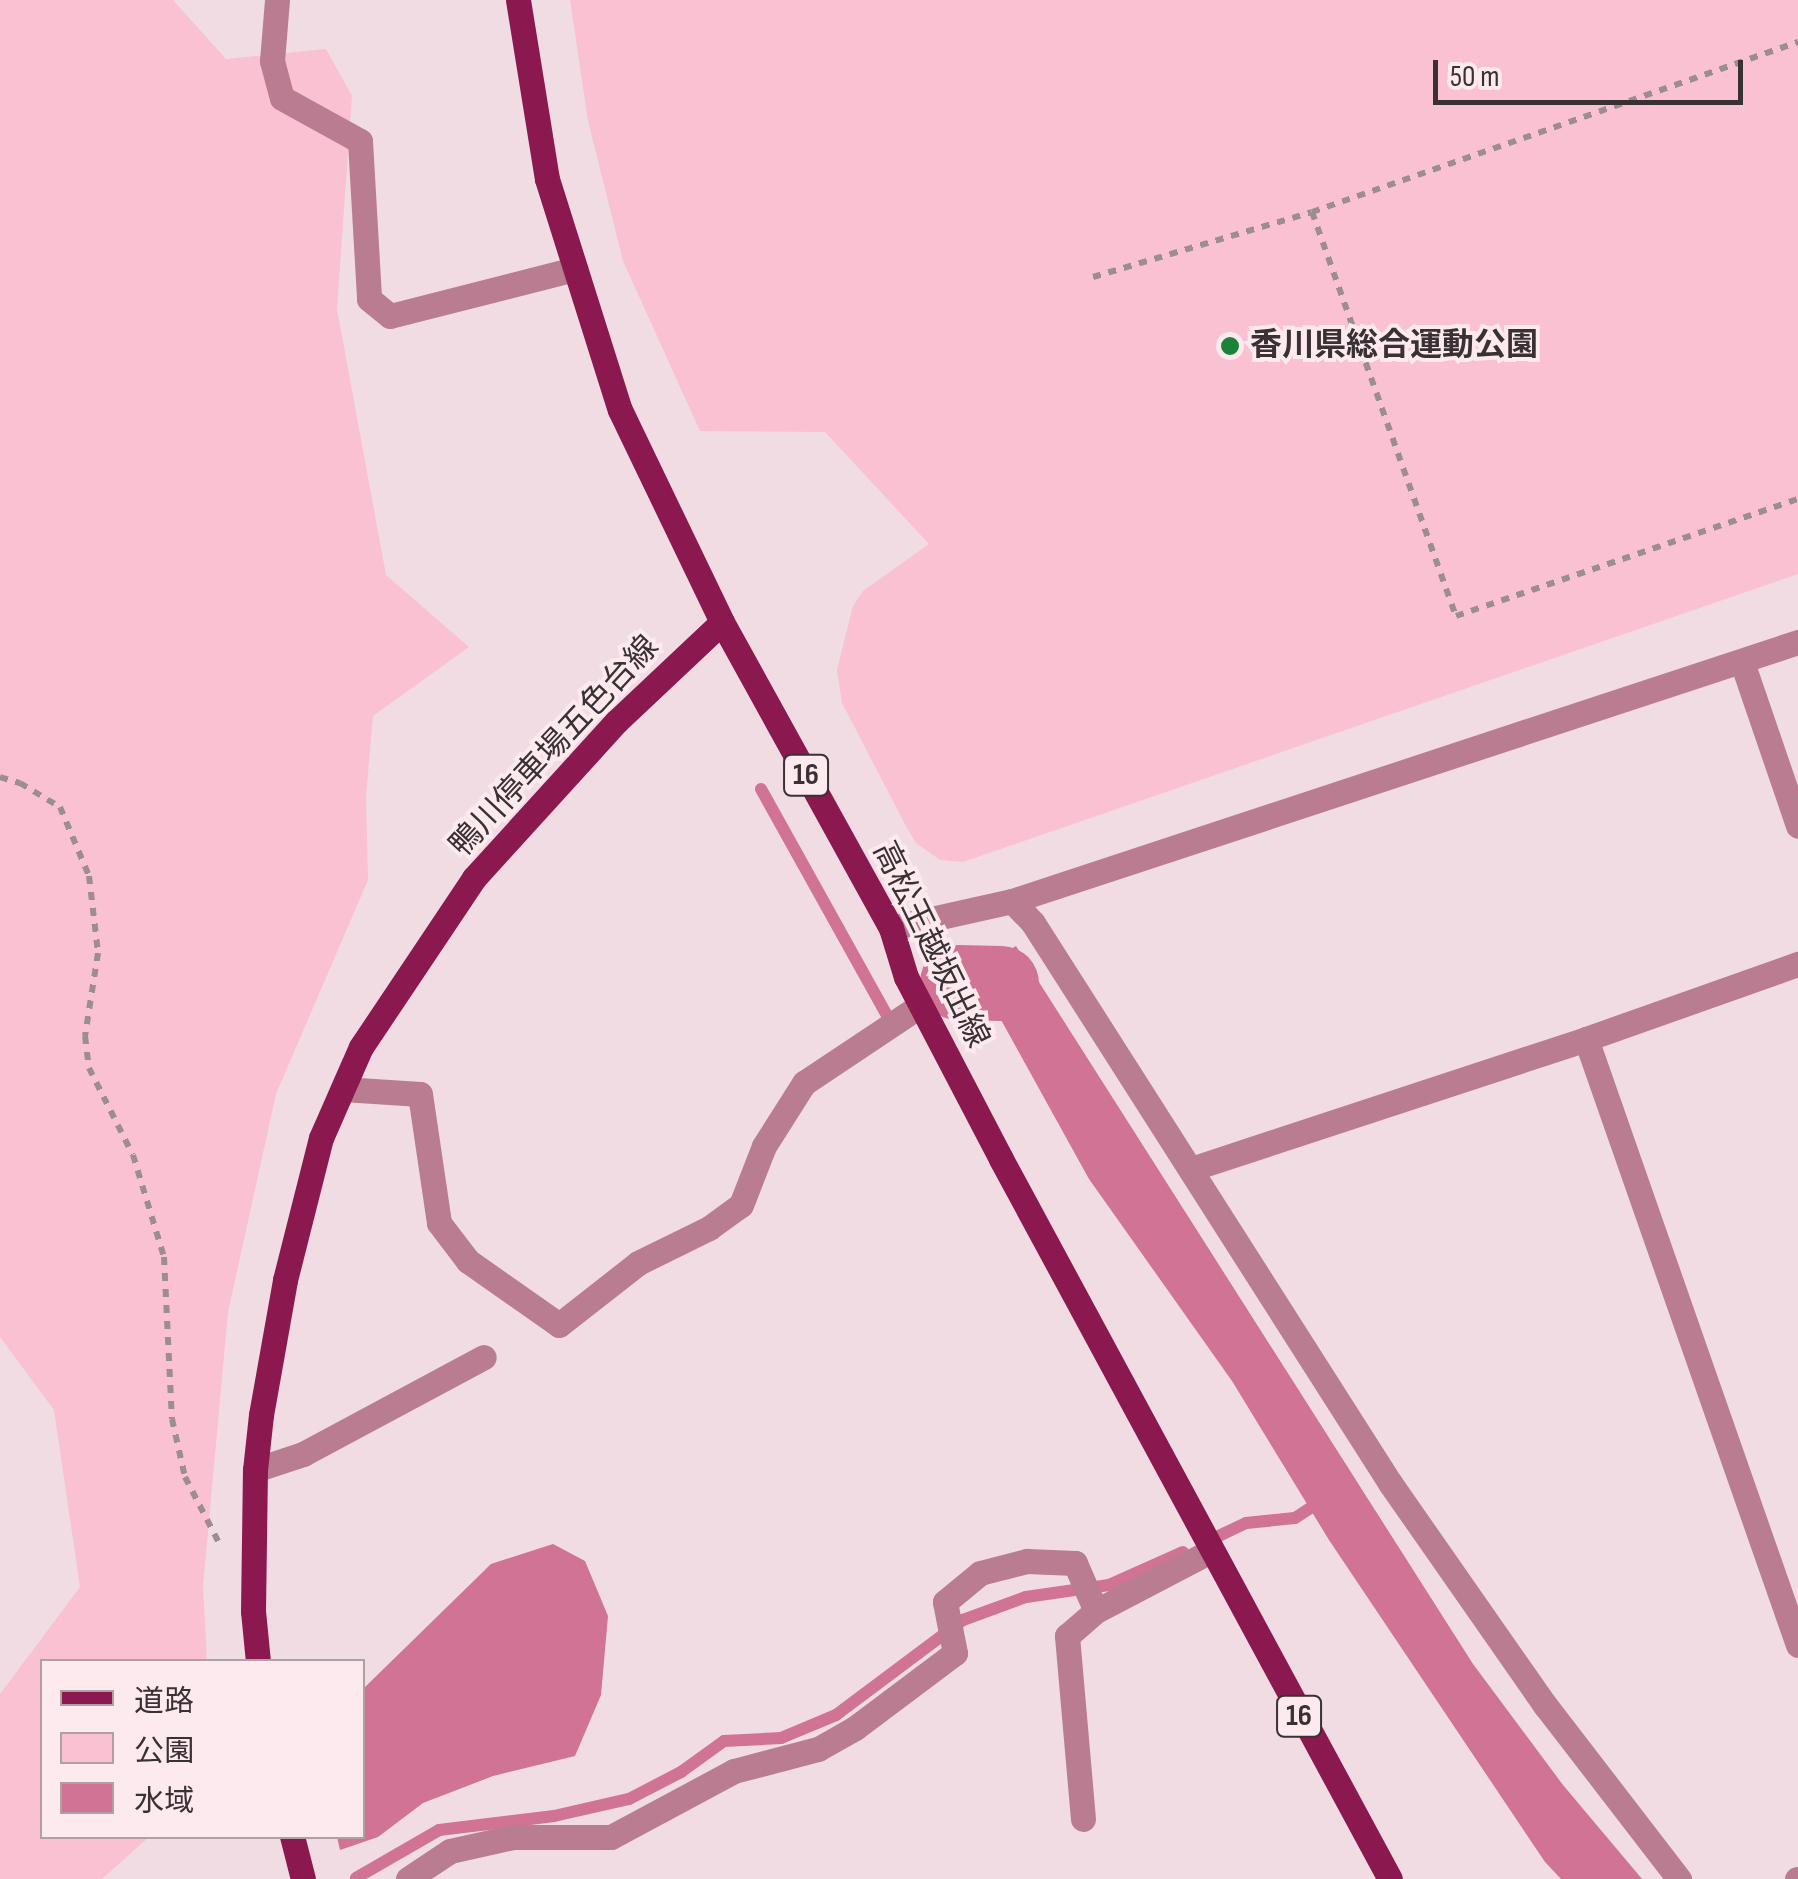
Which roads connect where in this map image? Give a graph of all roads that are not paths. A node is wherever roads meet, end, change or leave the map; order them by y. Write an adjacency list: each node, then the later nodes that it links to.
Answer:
1 (277, 0): 3 (street)
2 (518, 0): 3 (main road, 高松王越坂出線 / 16)
3 (575, 270): 4 (main road, 高松王越坂出線 / 16)
4 (722, 622): 9 (main road, 高松王越坂出線 / 16); 13 (main road, 鴨川停車場五色台線)
5 (1798, 642): 6 (street)
6 (1742, 662): 7 (street); 8 (street)
7 (1798, 826)
8 (1012, 901): 9 (street); 14 (street)
9 (891, 928): 11 (main road, 高松王越坂出線 / 16)
10 (1798, 964): 12 (street)
11 (921, 1006): 13 (street); 17 (main road, 高松王越坂出線 / 16)
12 (1586, 1039): 14 (street); 19 (street)
13 (343, 1089): 16 (main road, 鴨川停車場五色台線)
14 (1191, 1169): 26 (street)
15 (484, 1357): 16 (street)
16 (255, 1470): 20 (main road, 鴨川停車場五色台線)
17 (1211, 1551): 18 (street); 25 (main road, 高松王越坂出線 / 16)
18 (1096, 1611): 21 (street); 24 (street)
19 (1798, 1646)
20 (258, 1659)
21 (1083, 1819)
22 (293, 1839): 23 (main road)
23 (303, 1879)
24 (408, 1879)
25 (1390, 1879)
26 (1679, 1879)

